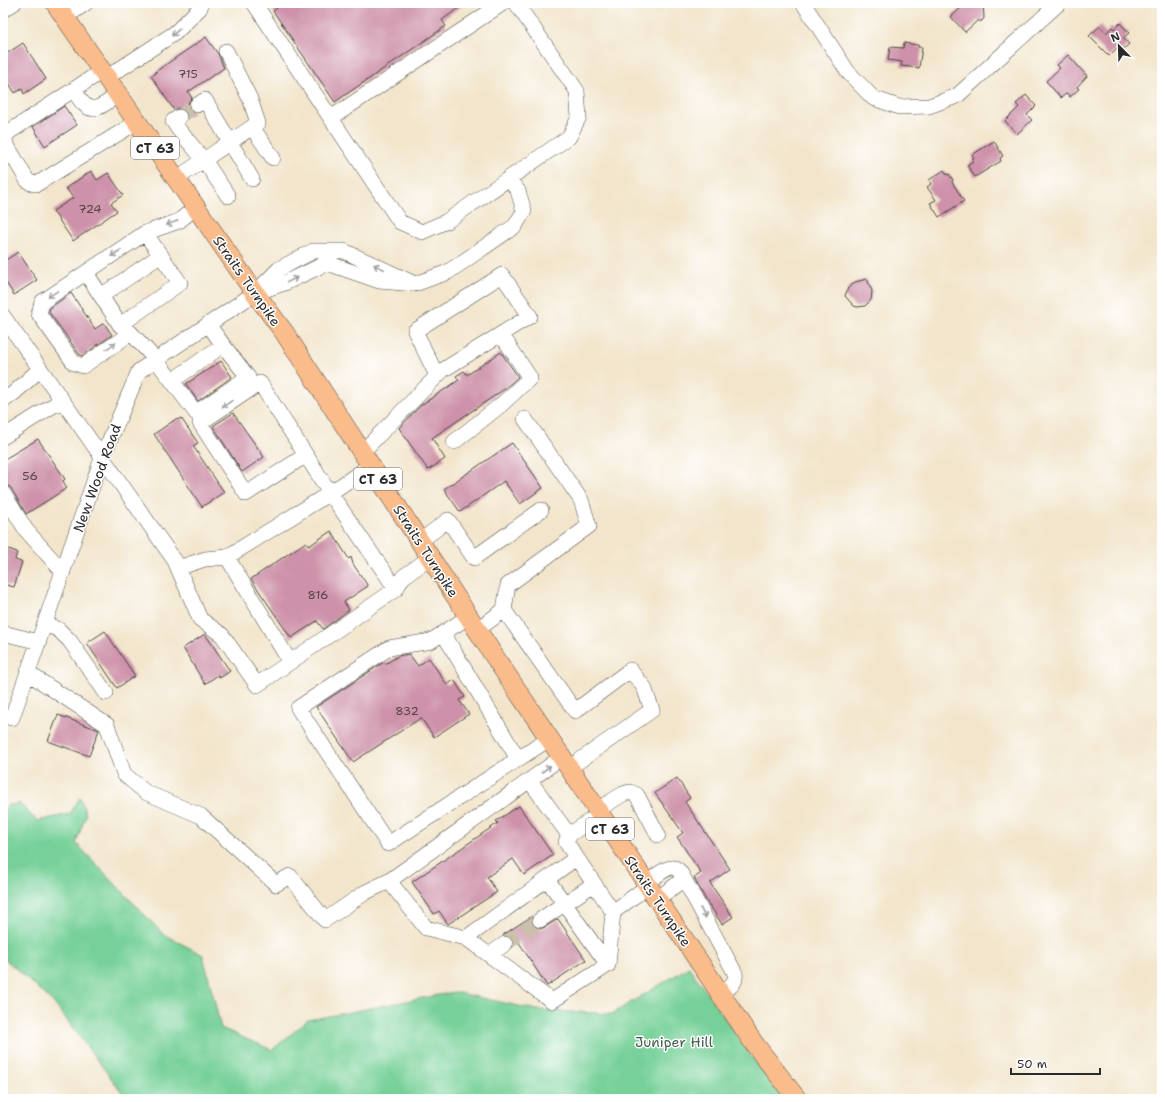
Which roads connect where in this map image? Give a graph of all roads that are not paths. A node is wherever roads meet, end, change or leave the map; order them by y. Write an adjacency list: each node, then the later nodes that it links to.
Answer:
1 (14, 3): 9 (street)
2 (86, 3): 10 (street)
3 (200, 3): 12 (street, one-way to 12)
4 (254, 3): 16 (street)
5 (503, 3): 16 (street)
6 (516, 3): 25 (street)
7 (803, 3): 8 (street)
8 (1059, 3)
9 (3, 10)
10 (60, 10): 12 (main road, Straits Turnpike / CT 63)
11 (226, 51): 19 (street)
12 (104, 74): 13 (street); 14 (main road, Straits Turnpike / CT 63)
13 (74, 90): 14 (street); 17 (street)
14 (118, 94): 17 (main road, Straits Turnpike / CT 63)
15 (201, 103): 20 (street)
16 (331, 118): 25 (street)
17 (137, 122): 23 (main road, Straits Turnpike / CT 63)
18 (179, 123): 22 (street)
19 (252, 127): 20 (street); 21 (street)
20 (230, 142): 22 (street); 24 (street)
21 (273, 158)
22 (204, 160): 23 (street); 26 (street)
23 (176, 179): 27 (main road, Straits Turnpike / CT 63)
24 (252, 179)
25 (509, 179): 31 (street, New Wood Road)
26 (228, 196)
27 (196, 207): 28 (street, one-way to 28); 31 (main road, Straits Turnpike / CT 63)
28 (145, 234): 29 (street); 30 (street, one-way to 30)
29 (161, 255): 32 (street); 35 (street)
30 (86, 273): 32 (street); 35 (street, one-way to 35)
31 (255, 293): 34 (street, New Wood Road); 49 (main road, Straits Turnpike / CT 63)
32 (101, 296): 35 (street)
33 (3, 316): 39 (street)
34 (208, 324): 37 (street); 38 (street, New Wood Road)
35 (126, 329): 38 (street)
36 (501, 334): 40 (street); 40 (street); 46 (street)
37 (223, 345): 41 (street); 41 (street)
38 (156, 360): 41 (street); 48 (street, New Wood Road)
39 (40, 369): 42 (street); 43 (street)
40 (437, 376): 49 (street)
41 (172, 381)
42 (62, 400): 45 (street); 48 (street)
43 (3, 401)
44 (525, 419): 59 (street)
45 (3, 437)
46 (454, 442)
47 (306, 455): 47 (street, one-way to 47); 51 (street)
48 (102, 458): 56 (street); 57 (street, New Wood Road)
49 (366, 459): 51 (street); 53 (main road, Straits Turnpike / CT 63)
50 (3, 493): 57 (street)
51 (330, 493): 54 (street); 58 (street)
52 (541, 510): 53 (street)
53 (419, 542): 55 (main road, Straits Turnpike / CT 63)
54 (227, 557): 56 (street); 65 (street)
55 (430, 558): 58 (street); 61 (main road, Straits Turnpike / CT 63)
56 (176, 565): 65 (street)
57 (63, 572): 60 (street, New Wood Road)
58 (396, 588): 65 (street)
59 (504, 610): 61 (street); 71 (street)
60 (45, 623): 64 (street, New Wood Road); 67 (street)
61 (473, 624): 63 (street); 69 (main road, Straits Turnpike / CT 63)
62 (3, 633): 64 (street)
63 (437, 637): 70 (street); 70 (street)
64 (38, 642): 66 (street, New Wood Road)
65 (290, 662)
66 (28, 672): 68 (street, New Wood Road); 78 (street)
67 (106, 693)
68 (8, 717)
69 (549, 739): 70 (street); 71 (main road, Straits Turnpike / CT 63)
70 (518, 759)
71 (565, 763): 72 (street, one-way to 71); 73 (main road, Straits Turnpike / CT 63)
72 (530, 781): 75 (street); 78 (street)
73 (598, 812): 74 (street); 75 (street); 80 (main road, Straits Turnpike / CT 63)
74 (658, 834)
75 (569, 835): 76 (street)
76 (576, 858): 77 (street); 79 (street)
77 (548, 879): 81 (street); 84 (street)
78 (389, 881): 84 (street)
79 (594, 884): 81 (street); 82 (street)
80 (651, 890): 82 (street); 88 (main road, Straits Turnpike / CT 63); 88 (street, one-way to 88)
81 (565, 903): 83 (street); 87 (street)
82 (613, 912): 87 (street)
83 (540, 920)
84 (466, 938): 86 (street)
85 (505, 944): 86 (street)
86 (489, 955): 87 (street)
87 (608, 965)
88 (720, 994): 89 (main road, Straits Turnpike / CT 63)
89 (797, 1099)

